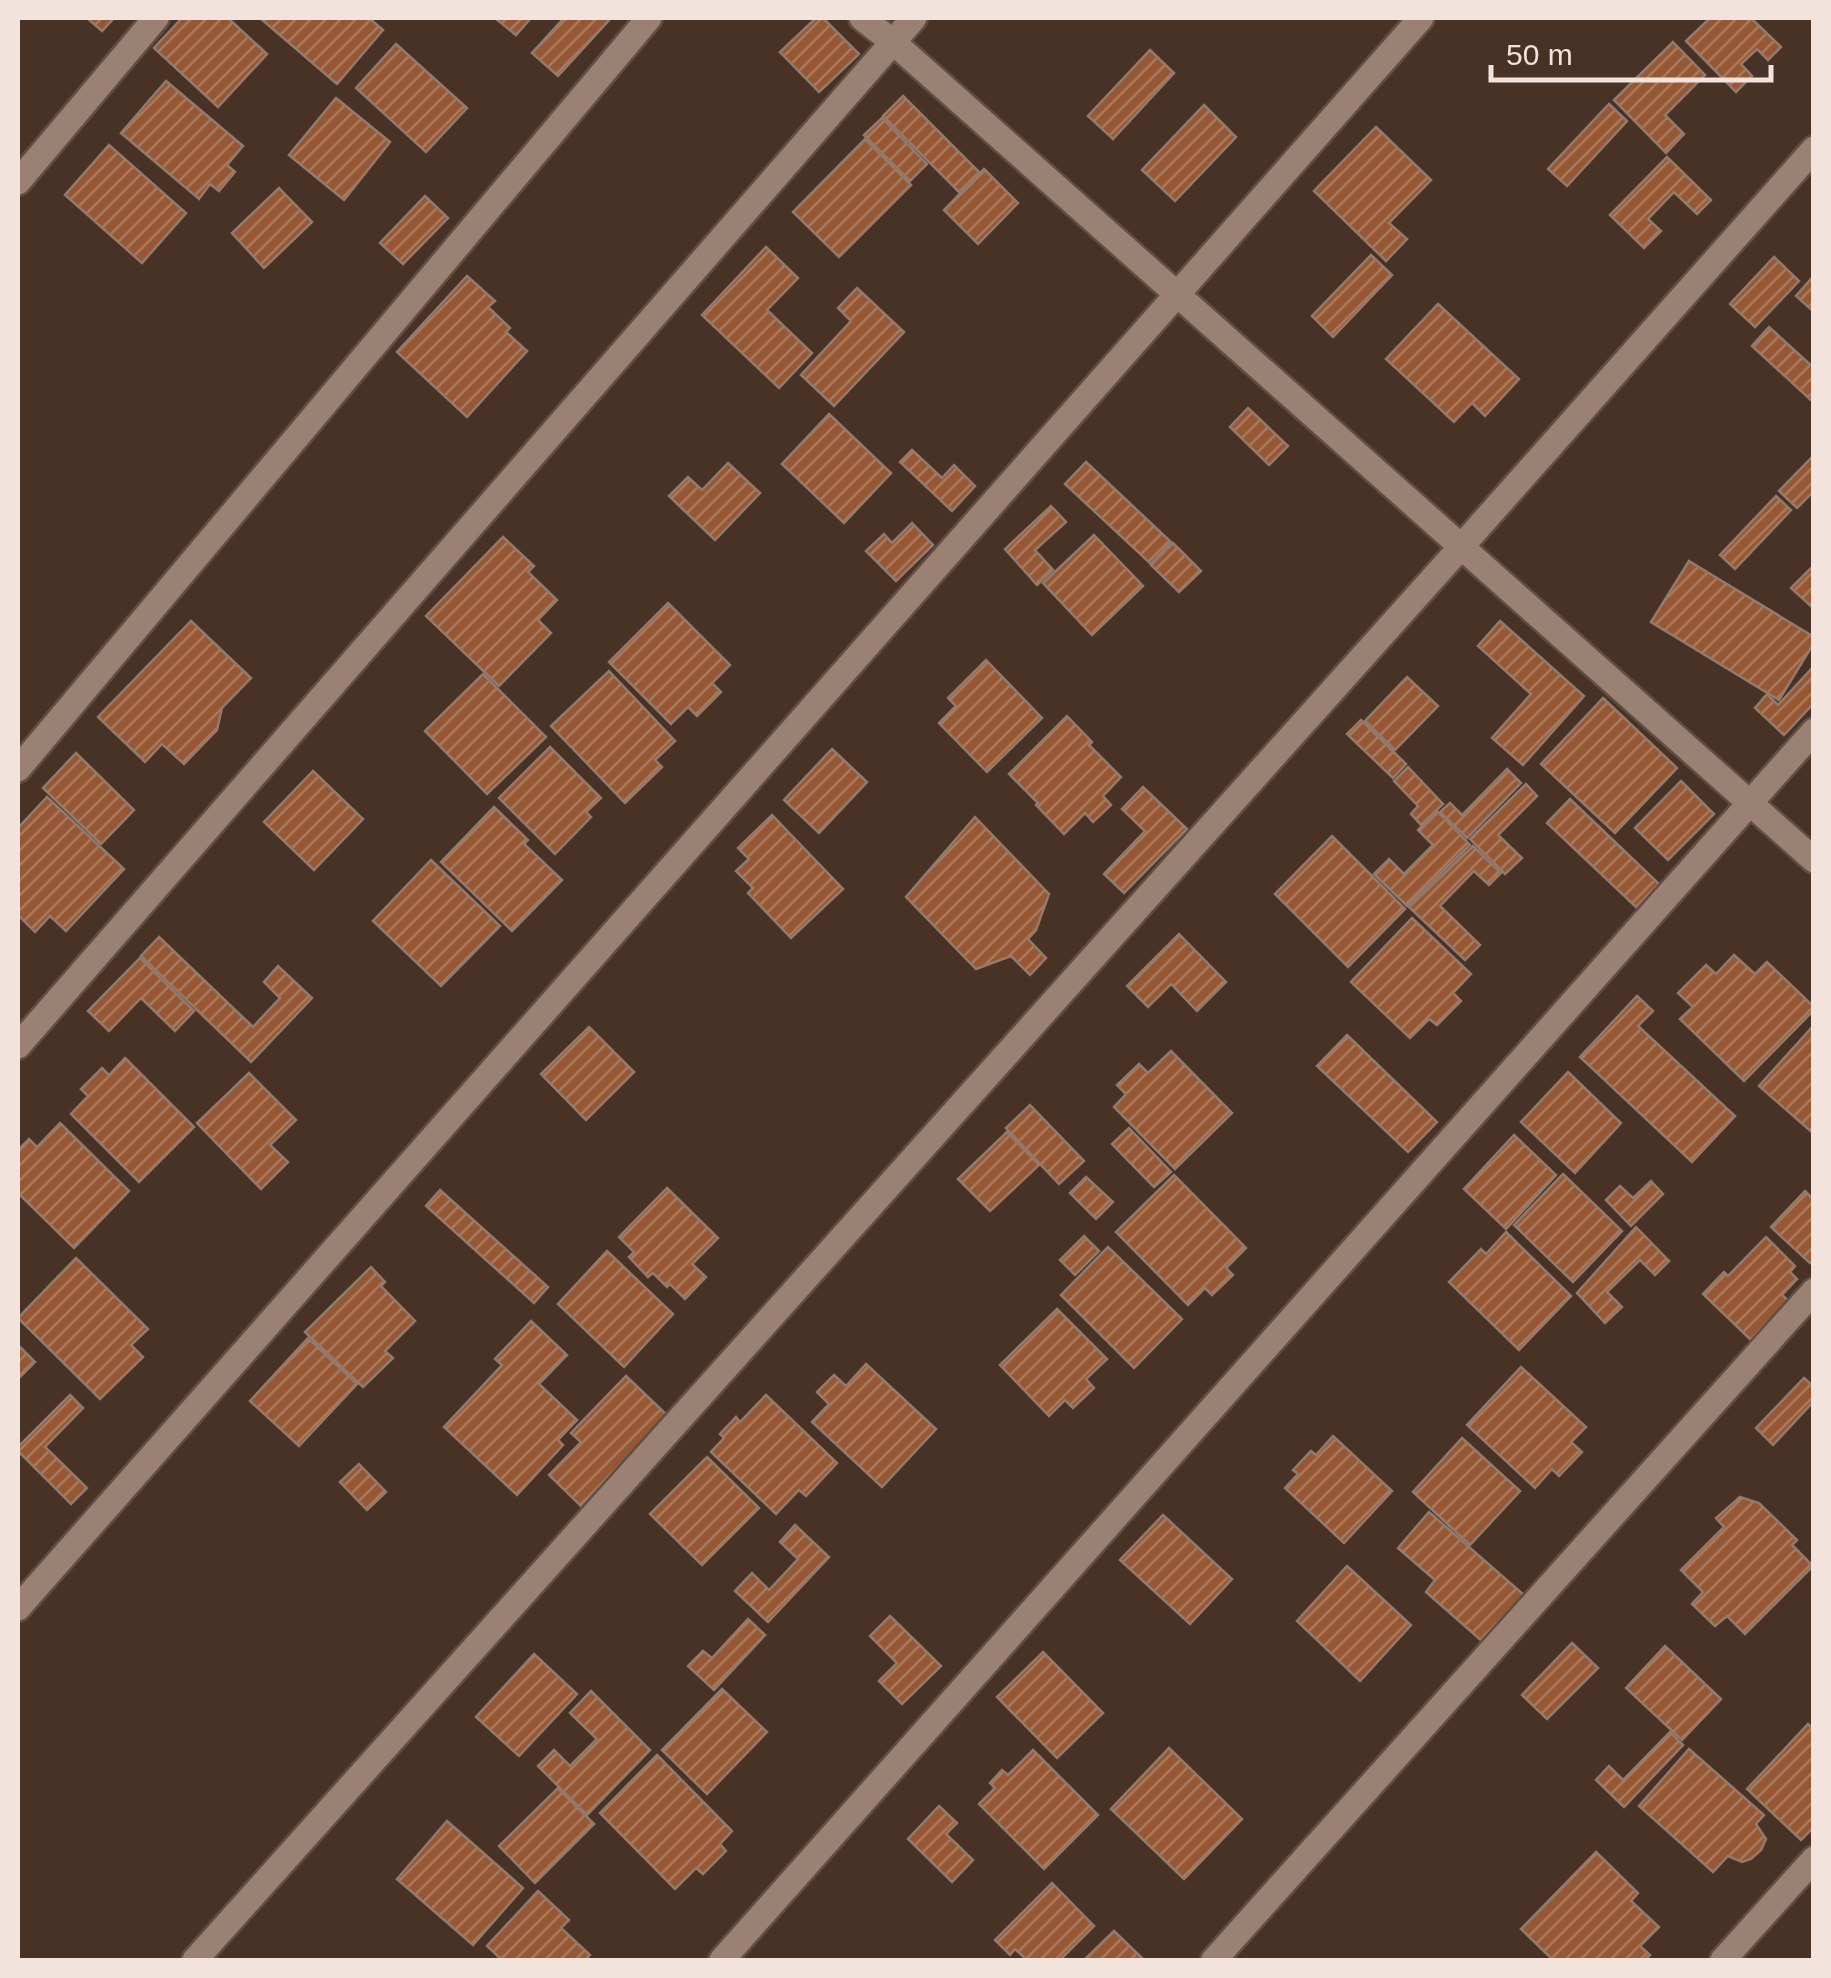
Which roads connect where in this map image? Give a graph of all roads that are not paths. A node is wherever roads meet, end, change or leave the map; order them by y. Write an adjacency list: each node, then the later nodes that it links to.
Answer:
1 (156, 18): 8 (street)
2 (648, 18): 12 (street)
3 (862, 18): 6 (street)
4 (914, 18): 6 (street)
5 (1421, 18): 9 (street)
6 (893, 42): 9 (street); 15 (street)
7 (1814, 149): 10 (street)
8 (18, 182)
9 (1177, 295): 10 (street); 17 (street)
10 (1461, 548): 13 (street); 19 (street)
11 (1814, 731): 13 (street)
12 (18, 769)
13 (1750, 804): 14 (street); 20 (street)
14 (1814, 860)
15 (18, 1046)
16 (1814, 1291): 21 (street)
17 (18, 1608)
18 (1814, 1858): 22 (street)
19 (195, 1960)
20 (722, 1960)
21 (1214, 1960)
22 (1723, 1960)

